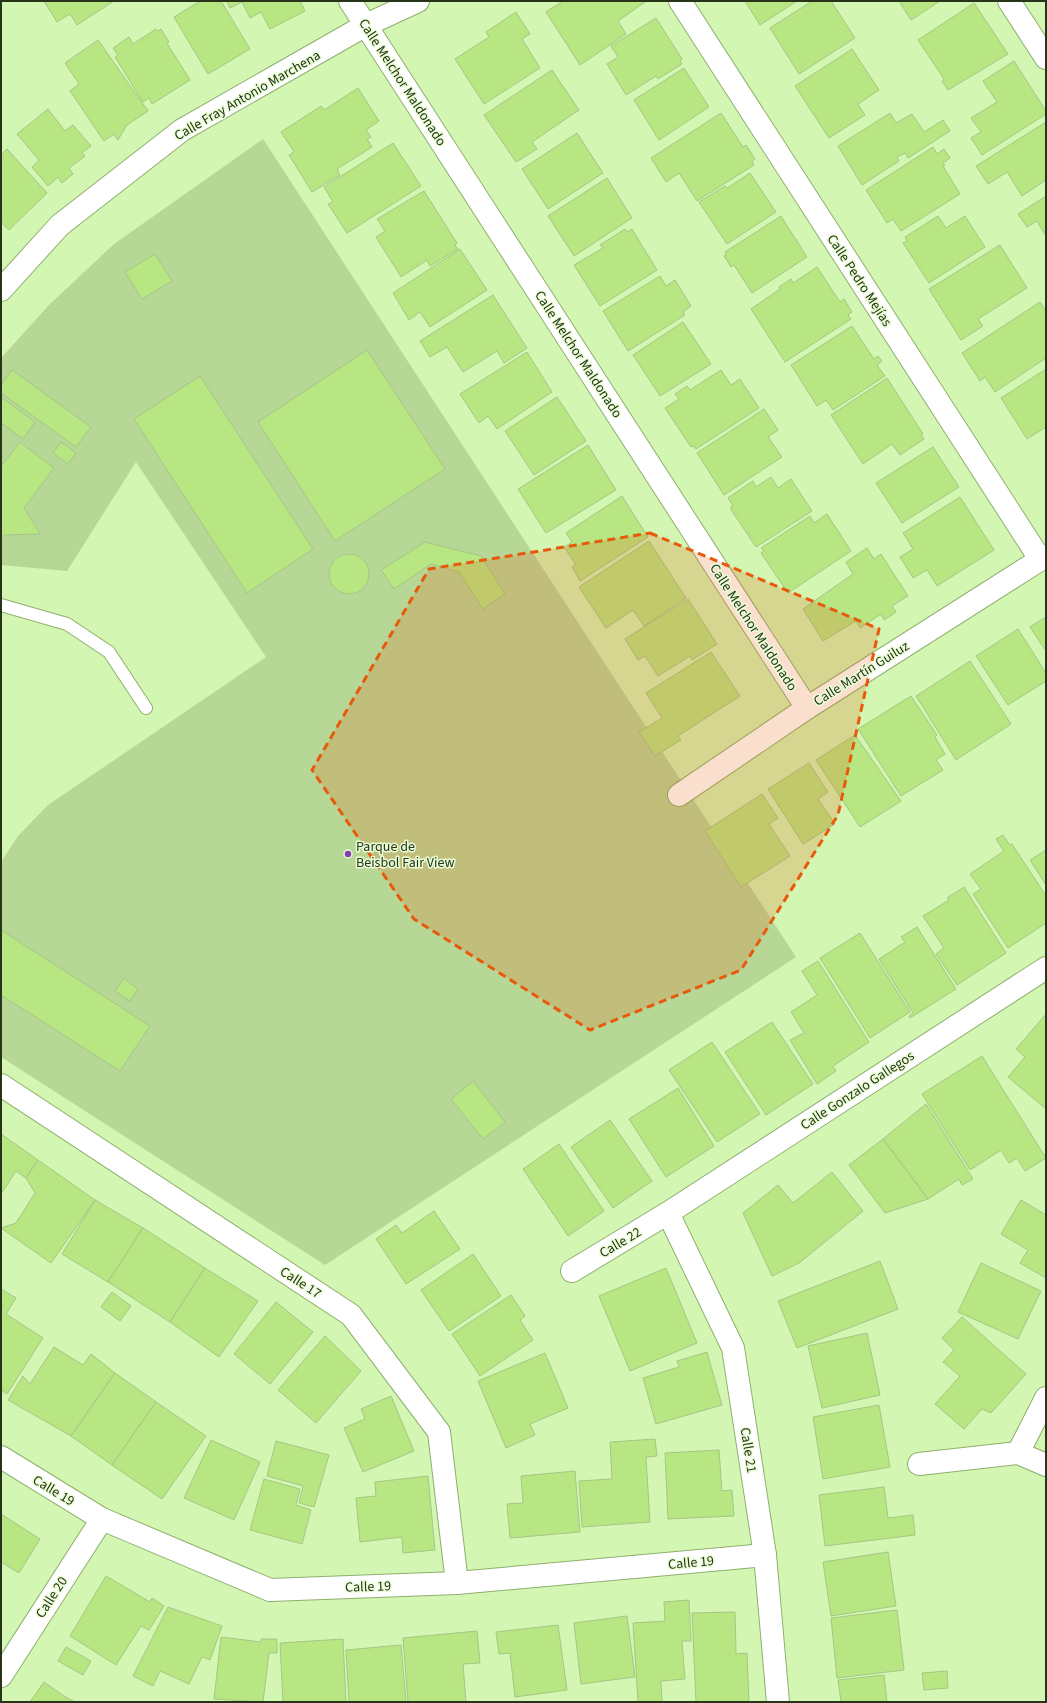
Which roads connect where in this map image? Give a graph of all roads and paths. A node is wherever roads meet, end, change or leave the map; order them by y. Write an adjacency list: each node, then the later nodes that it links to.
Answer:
1 (350, 1): 5 (street, Calle Melchor Maldonado)
2 (418, 1): 5 (street, Calle Fray Antonio Marchena)
3 (680, 1): 8 (street, Calle Pedro Mejías)
4 (1009, 1): 6 (street)
5 (366, 25): 7 (street, Calle Fray Antonio Marchena); 11 (street, Calle Melchor Maldonado)
6 (1046, 58)
7 (1, 290)
8 (1043, 558): 11 (street, Calle Martín Guiluz)
9 (1, 605): 10 (lane)
10 (146, 708)
11 (807, 708): 12 (street, Calle Martín Guiluz)
12 (679, 795)
13 (1046, 968): 15 (street, Calle Gonzalo Gallegos)
14 (1, 1085): 24 (street, Calle 17)
15 (668, 1213): 16 (street, Calle 22); 23 (street, Calle 21)
16 (572, 1271)
17 (1046, 1398): 18 (street)
18 (1018, 1453): 20 (street); 21 (street)
19 (1, 1457): 22 (street, Calle 19)
20 (919, 1464)
21 (1046, 1465)
22 (102, 1519): 24 (street, Calle 19); 25 (street, Calle 20)
23 (765, 1555): 24 (street, Calle 19); 26 (street, Calle 21)
24 (457, 1583)
25 (1, 1676)
26 (778, 1702)

